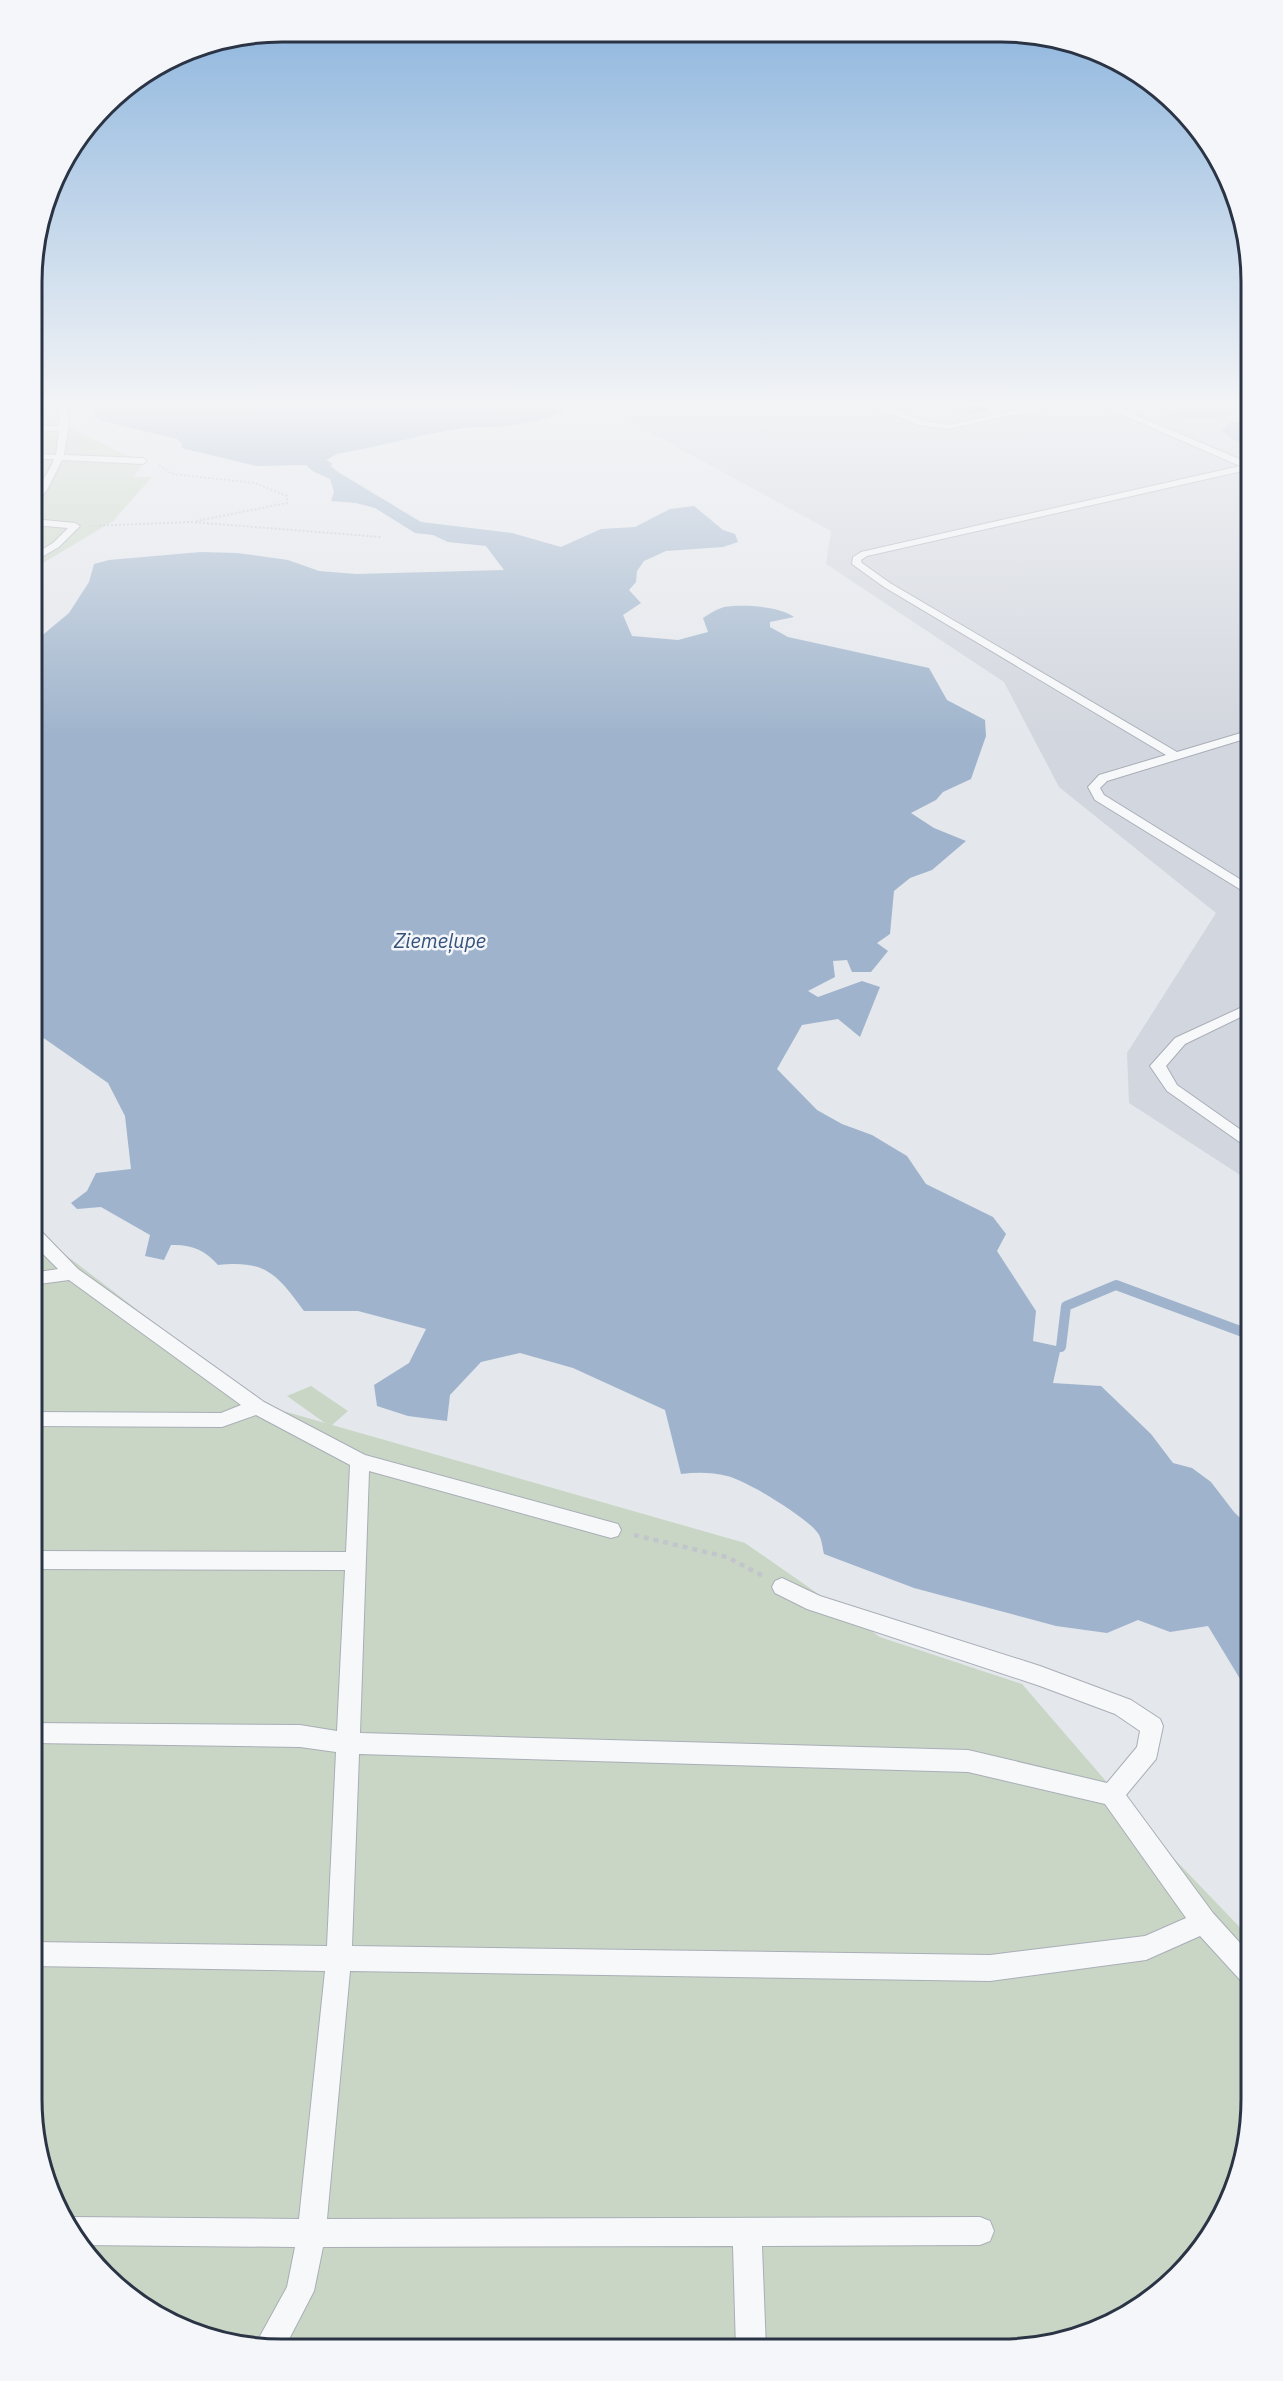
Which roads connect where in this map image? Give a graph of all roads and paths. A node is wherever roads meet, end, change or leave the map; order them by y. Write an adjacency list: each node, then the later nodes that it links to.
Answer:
1 (236, 513): 3 (path)
2 (1046, 513): 9 (lane)
3 (192, 522): 5 (path); 6 (path)
4 (42, 523): 5 (lane)
5 (75, 526): 7 (lane)
6 (381, 537)
7 (42, 553)
8 (1241, 736): 9 (lane)
9 (1177, 757): 10 (lane)
10 (1241, 886)
11 (1241, 1012): 12 (lane)
12 (1241, 1138)
13 (42, 1241): 14 (lane)
14 (72, 1273): 15 (lane); 16 (lane)
15 (42, 1278)
16 (257, 1407): 17 (lane); 18 (lane)
17 (42, 1419)
18 (360, 1461): 19 (lane); 21 (lane)
19 (611, 1530): 22 (path)
20 (42, 1560): 21 (lane)
21 (356, 1561): 24 (lane)
22 (782, 1587): 25 (lane)
23 (42, 1733): 24 (lane)
24 (349, 1743): 25 (lane); 28 (lane)
25 (1112, 1795): 26 (lane)
26 (1204, 1922): 28 (lane); 29 (lane)
27 (42, 1954): 28 (lane)
28 (339, 1958): 33 (lane)
29 (1241, 1962)
30 (81, 2231): 33 (lane)
31 (747, 2231): 32 (lane); 33 (lane); 35 (lane)
32 (980, 2231)
33 (312, 2233): 34 (lane)
34 (274, 2338)
35 (752, 2339)

